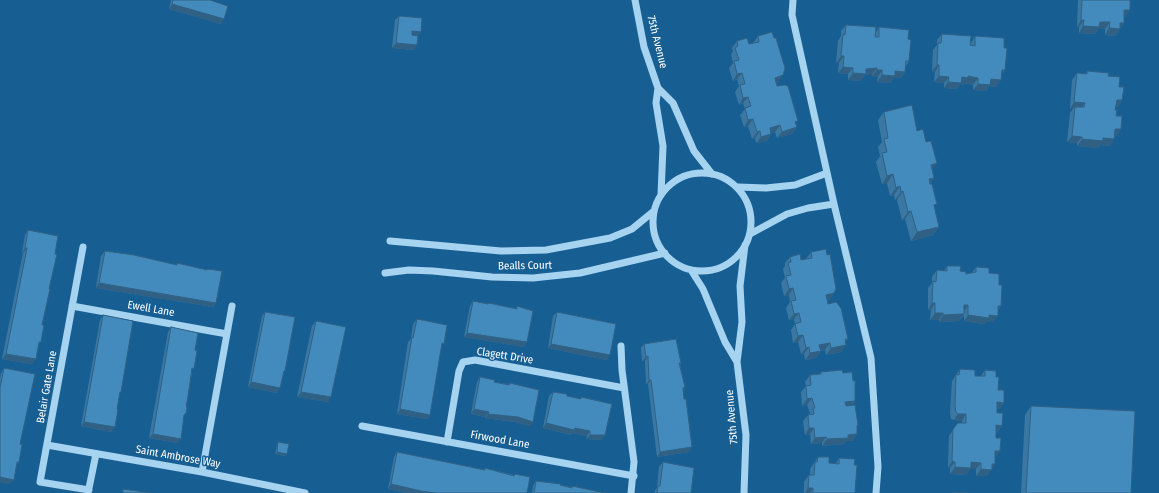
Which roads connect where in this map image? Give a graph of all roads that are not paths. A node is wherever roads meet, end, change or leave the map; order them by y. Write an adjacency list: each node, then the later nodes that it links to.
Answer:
1 (636, 0): 3 (street, 75th Avenue)
2 (793, 0): 4 (street)
3 (658, 88): 5 (street, 75th Avenue); 7 (street, 75th Avenue)
4 (827, 173): 6 (street); 8 (street)
5 (712, 174): 6 (street); 7 (street)
6 (738, 187): 10 (street)
7 (660, 196): 9 (street)
8 (834, 204): 10 (street); 33 (street)
9 (654, 211): 11 (street, Bealls Court); 14 (street)
10 (750, 234): 12 (street)
11 (390, 241)
12 (745, 245): 15 (street); 21 (street, 75th Avenue)
13 (83, 247): 17 (street, Belair Gate Lane)
14 (665, 253): 15 (street); 16 (street, Bealls Court)
15 (691, 270): 21 (street, 75th Avenue)
16 (385, 273)
17 (72, 306): 19 (street, Ewell Lane); 25 (street, Belair Gate Lane)
18 (232, 306): 19 (street)
19 (227, 334): 27 (street)
20 (622, 346): 22 (street)
21 (737, 362): 32 (street, 75th Avenue)
22 (624, 388): 24 (street, Clagett Drive); 28 (street)
23 (362, 426): 24 (street, Firwood Lane)
24 (447, 442): 28 (street, Firwood Lane)
25 (47, 445): 26 (street, Saint Ambrose Way); 29 (street, Belair Gate Lane)
26 (96, 454): 27 (street, Saint Ambrose Way); 29 (street)
27 (202, 472): 30 (street, Saint Ambrose Way)
28 (634, 476): 31 (street)
29 (89, 492)
30 (305, 493)
31 (631, 493)
32 (744, 493)
33 (876, 493)

